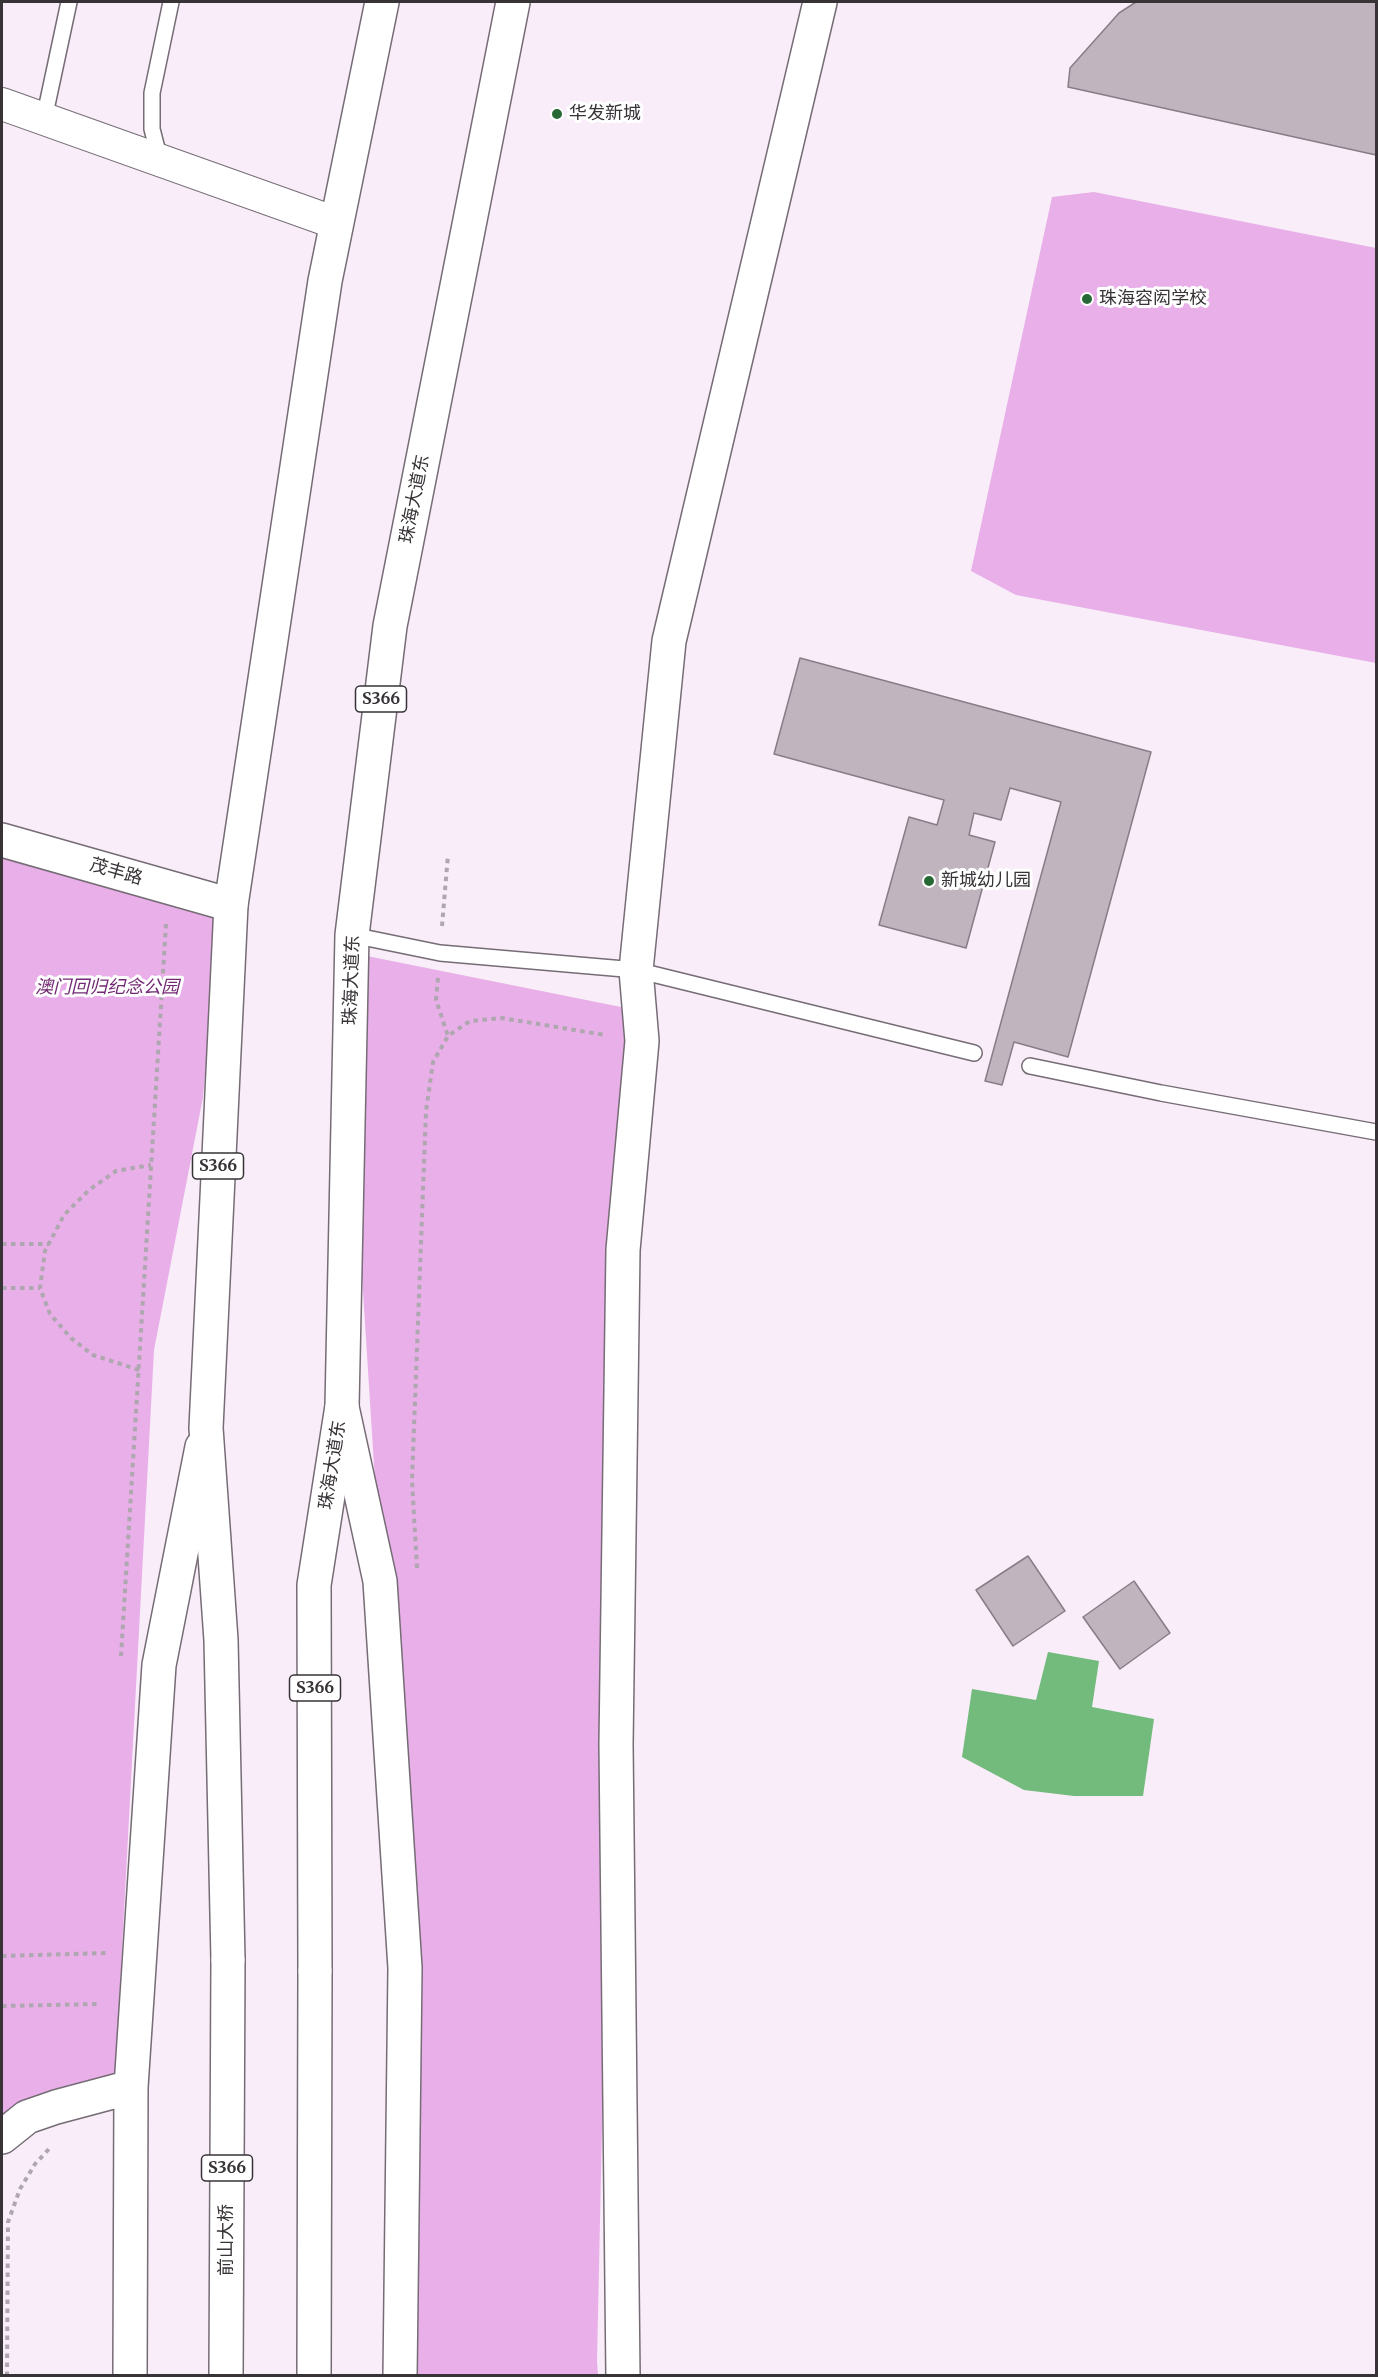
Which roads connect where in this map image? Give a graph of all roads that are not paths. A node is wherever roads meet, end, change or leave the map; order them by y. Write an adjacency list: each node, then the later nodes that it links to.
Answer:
1 (69, 2): 7 (lane)
2 (171, 2): 8 (lane)
3 (382, 2): 9 (main road, S366)
4 (513, 2): 12 (main road, 珠海大道东 / S366)
5 (820, 2): 13 (main road)
6 (2, 104): 7 (street)
7 (44, 119): 8 (street)
8 (160, 160): 9 (street)
9 (336, 223): 11 (main road, S366)
10 (2, 840): 11 (main road, 茂丰路)
11 (231, 905): 18 (main road, S366)
12 (352, 935): 13 (lane); 17 (main road, 珠海大道东 / S366)
13 (636, 970): 14 (lane); 25 (main road)
14 (974, 1053)
15 (1030, 1066): 16 (lane)
16 (1377, 1132)
17 (342, 1406): 23 (main road, 珠海大道东 / S366); 24 (main road)
18 (206, 1428): 19 (main road); 22 (main road, 前山大桥 / S366)
19 (130, 2087): 20 (main road); 21 (main road)
20 (2, 2137)
21 (130, 2376)
22 (226, 2376)
23 (314, 2376)
24 (400, 2376)
25 (623, 2376)

